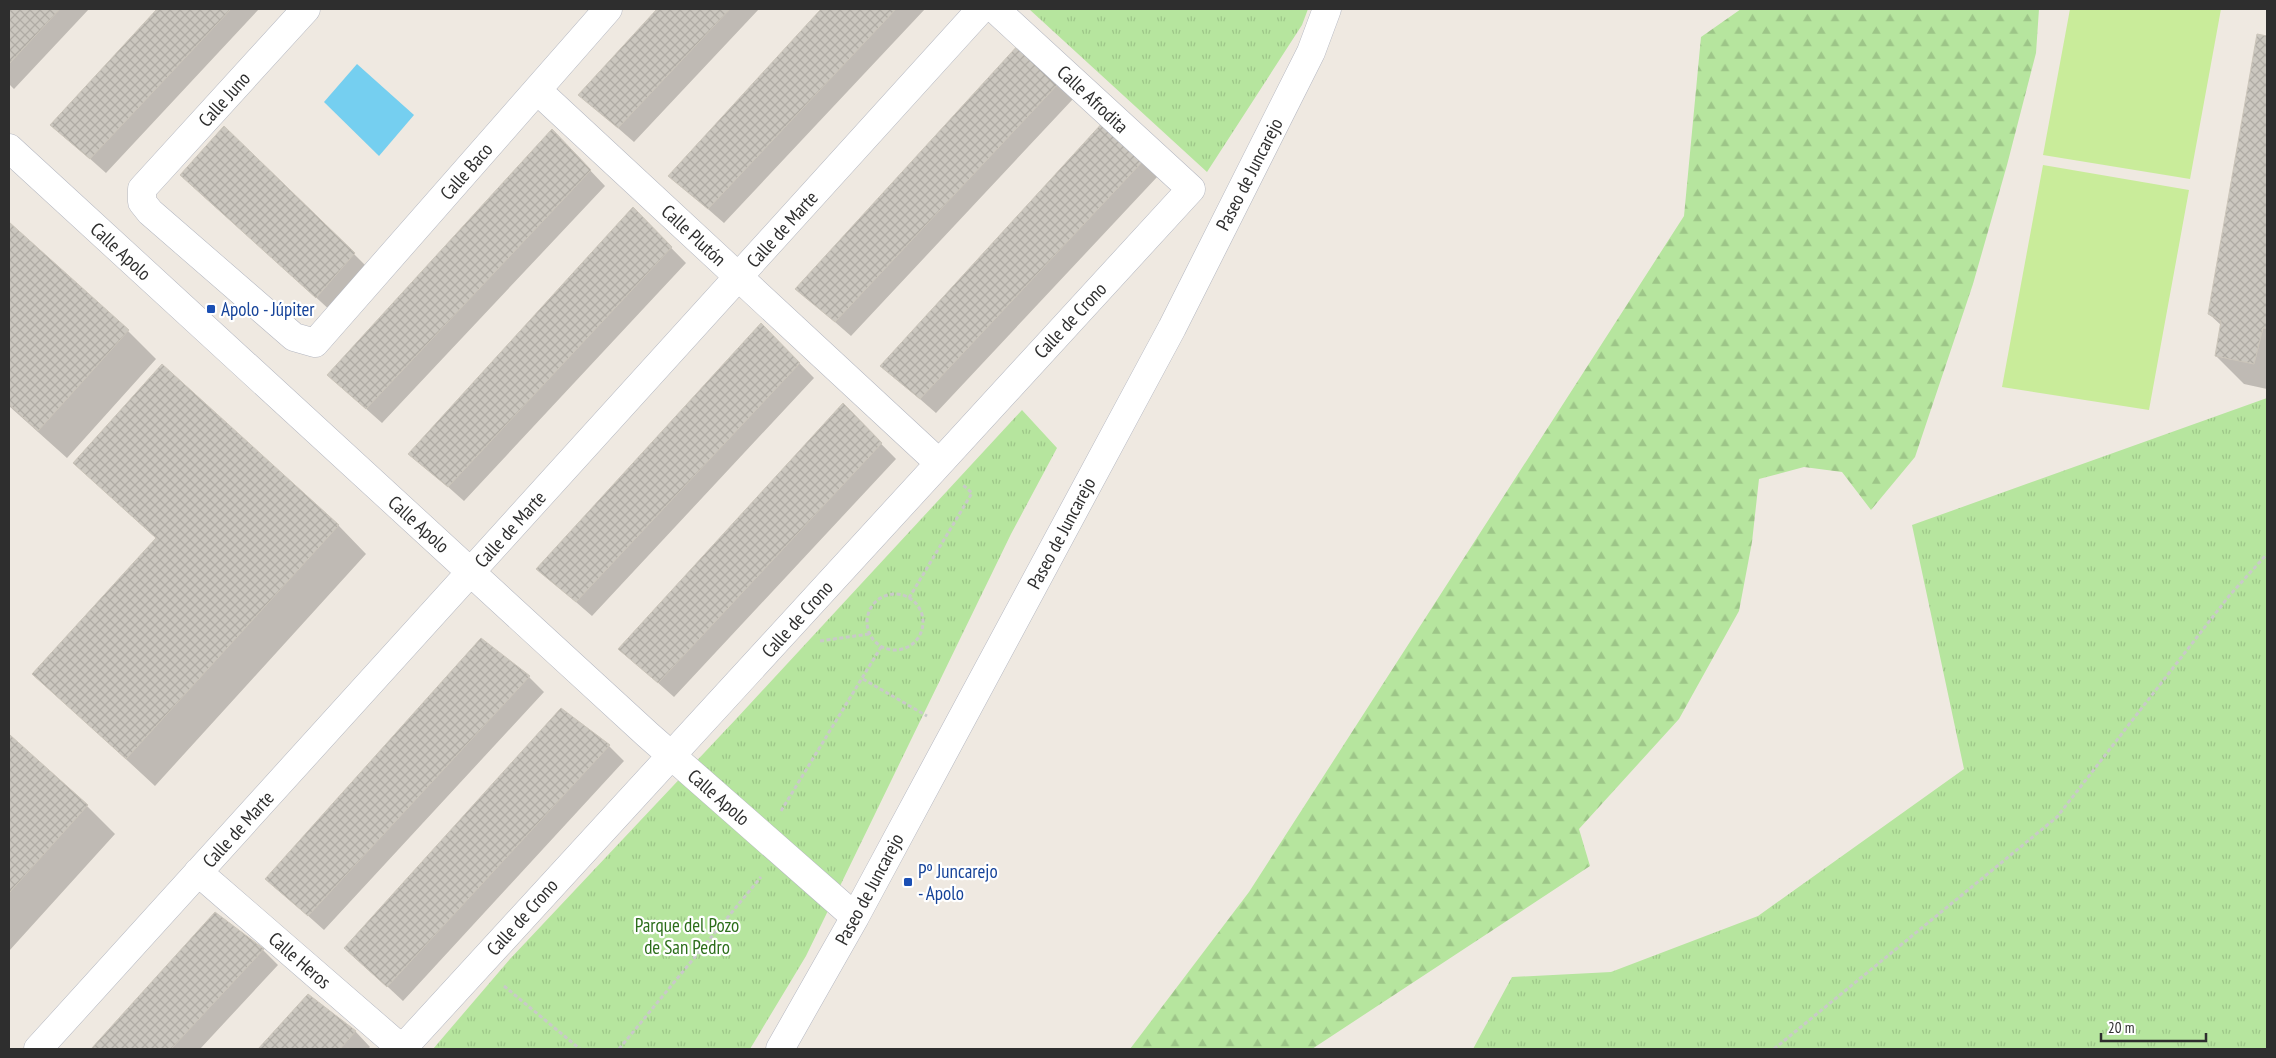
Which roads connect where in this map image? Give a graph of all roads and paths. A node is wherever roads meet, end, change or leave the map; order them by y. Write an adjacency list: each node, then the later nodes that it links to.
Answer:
1 (306, 9): 10 (street, Calle Juno)
2 (608, 9): 6 (street, Calle Baco)
3 (981, 9): 9 (street, Calle de Marte)
4 (996, 9): 8 (street, Calle Afrodita)
5 (1327, 9): 17 (street, Paseo de Juncarejo)
6 (537, 90): 9 (street, Calle Plutón); 10 (street, Calle Baco)
7 (9, 148): 13 (street, Calle Apolo)
8 (1191, 189): 11 (street, Calle de Crono)
9 (739, 277): 11 (street, Calle Plutón); 13 (street, Calle de Marte)
10 (323, 334)
11 (938, 462): 14 (path); 18 (street, Calle de Crono)
12 (2267, 554): 28 (path)
13 (471, 571): 18 (street, Calle Apolo); 20 (street, Calle de Marte)
14 (909, 598): 15 (path); 15 (path)
15 (881, 647): 16 (path)
16 (863, 679): 17 (path); 19 (path)
17 (954, 732): 21 (street, Paseo de Juncarejo)
18 (672, 756): 19 (street, Calle Apolo); 22 (street, Calle de Crono)
19 (782, 852): 21 (street, Calle Apolo); 26 (path)
20 (198, 872): 23 (street, Calle de Marte); 24 (street, Calle Heros)
21 (855, 917): 27 (street, Paseo de Juncarejo)
22 (478, 965): 24 (street, Calle de Crono); 25 (path)
23 (38, 1049)
24 (402, 1049)
25 (580, 1049)
26 (619, 1049)
27 (780, 1049)
28 (1774, 1049)

